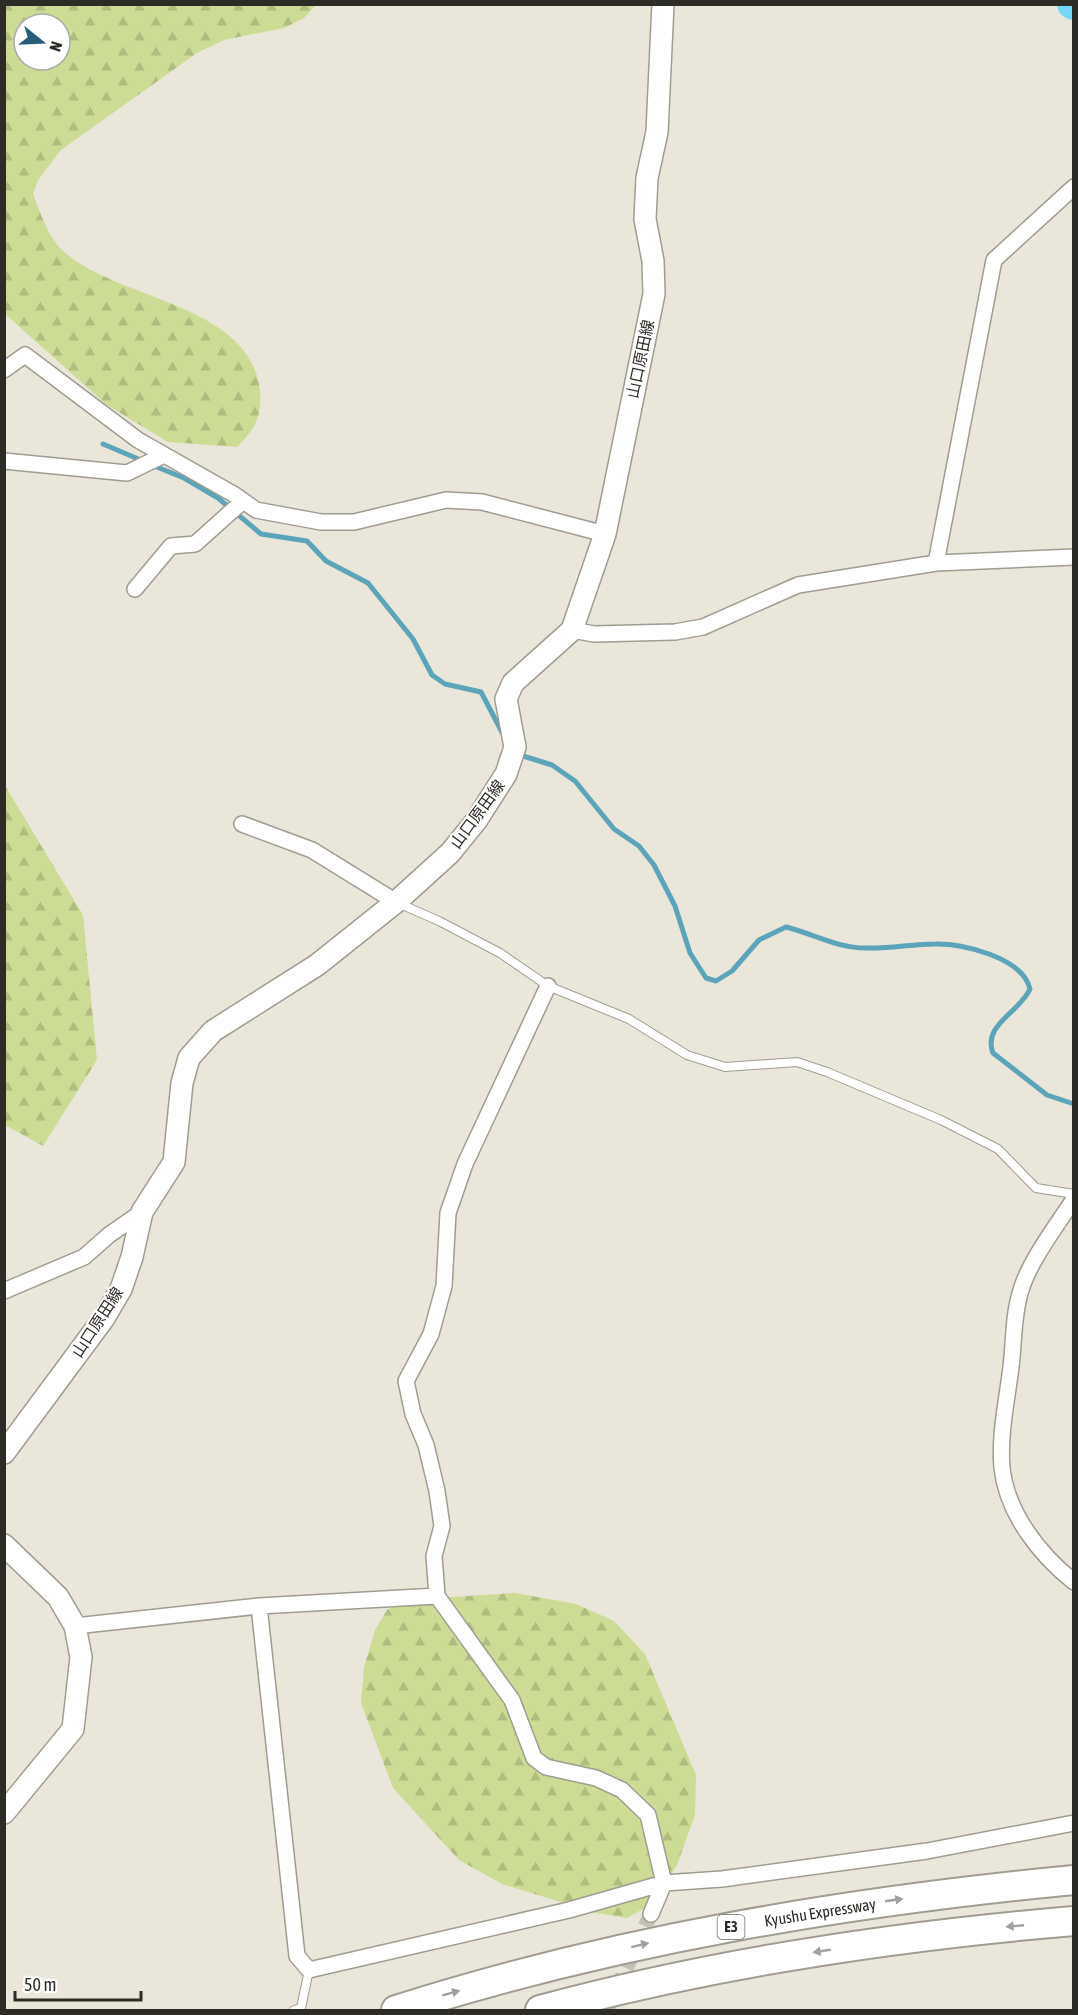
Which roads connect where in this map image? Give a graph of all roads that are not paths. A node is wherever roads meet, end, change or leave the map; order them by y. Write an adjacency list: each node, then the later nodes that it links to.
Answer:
1 (663, 4): 7 (main road, 山口原田線)
2 (1074, 187): 9 (street)
3 (4, 370): 4 (street)
4 (162, 456): 5 (street); 6 (street)
5 (4, 461)
6 (243, 501): 7 (street); 10 (street)
7 (605, 534): 11 (main road, 山口原田線)
8 (1074, 557): 9 (street)
9 (936, 563): 11 (street)
10 (135, 589)
11 (572, 630): 13 (main road, 山口原田線)
12 (243, 824): 13 (street)
13 (396, 902): 14 (lane); 17 (main road, 山口原田線)
14 (549, 986): 15 (lane); 22 (street)
15 (1074, 1194)
16 (1074, 1199): 21 (street)
17 (142, 1212): 18 (street); 19 (main road, 山口原田線)
18 (4, 1291)
19 (4, 1453)
20 (4, 1545): 24 (main road)
21 (1074, 1582)
22 (437, 1596): 23 (street); 28 (street)
23 (259, 1606): 24 (street); 31 (street)
24 (75, 1626): 25 (main road)
25 (4, 1813)
26 (1074, 1823): 28 (street)
27 (1074, 1880): 33 (highway, Kyushu Expressway / E3, one-way to 27)
28 (664, 1882): 29 (street); 31 (street)
29 (651, 1914)
30 (1074, 1921): 34 (highway, one-way to 34)
31 (309, 1970): 32 (lane)
32 (294, 2010)
33 (396, 2010)
34 (540, 2010)

